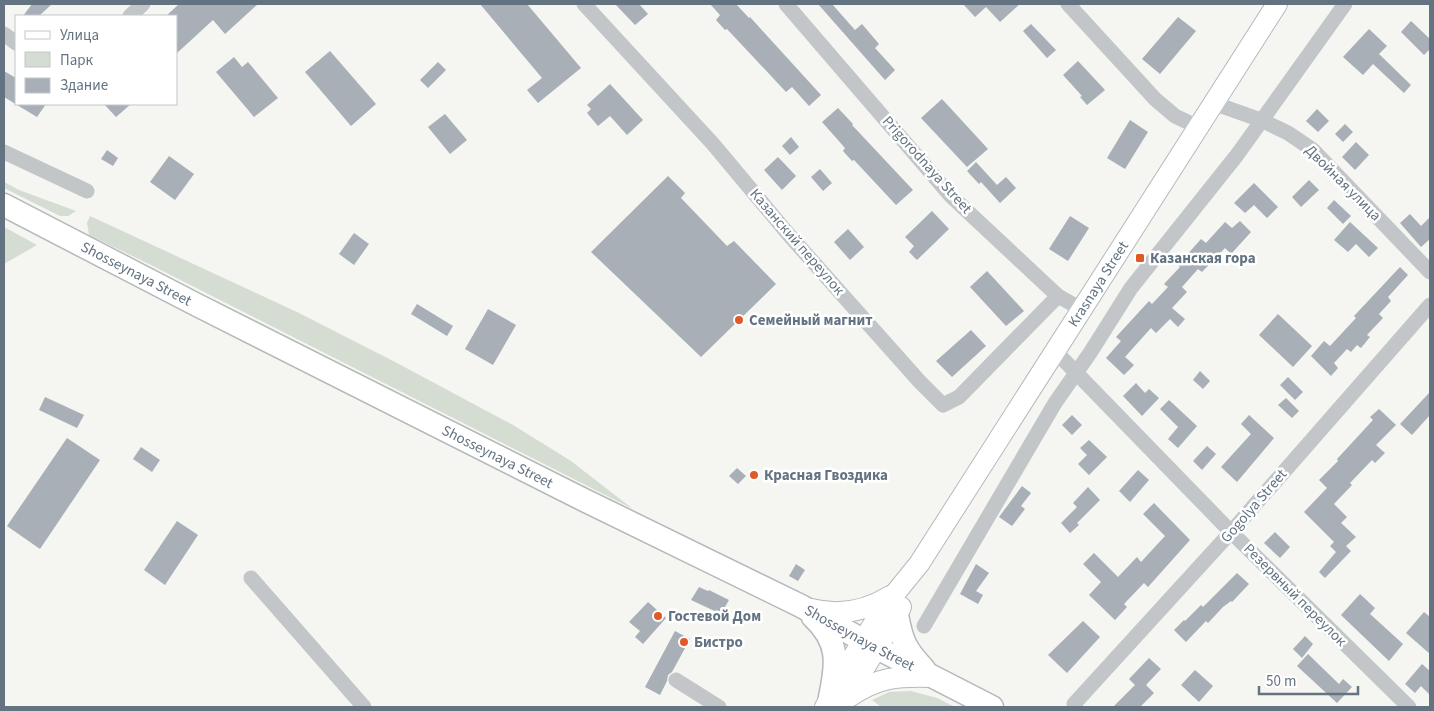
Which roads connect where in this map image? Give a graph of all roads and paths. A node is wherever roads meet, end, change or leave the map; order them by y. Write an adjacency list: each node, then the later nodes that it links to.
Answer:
1 (143, 4): 7 (street)
2 (584, 4): 17 (street, Казанский переулок)
3 (786, 4): 17 (street, Prigorodnaya Street)
4 (1068, 4): 12 (street)
5 (1277, 4): 10 (main road, Krasnaya Street)
6 (1346, 4): 11 (street)
7 (131, 15)
8 (4, 34): 9 (street)
9 (15, 42)
10 (1213, 103): 11 (street, Двойная улица); 12 (main road, Krasnaya Street)
11 (1261, 120): 16 (street, Двойная улица); 21 (street)
12 (1198, 128): 19 (main road, Krasnaya Street)
13 (4, 152): 14 (street)
14 (87, 191)
15 (4, 206): 26 (highway, Shosseynaya Street)
16 (1430, 272)
17 (1058, 296): 19 (street, Prigorodnaya Street)
18 (1430, 305): 22 (street, Gogolya Street)
19 (1083, 310): 20 (main road, Krasnaya Street)
20 (1056, 352): 21 (street, Резервный переулок); 23 (main road, Krasnaya Street)
21 (1076, 373): 22 (street, Резервный переулок); 28 (street)
22 (1231, 532): 33 (street, Gogolya Street); 37 (street, Резервный переулок)
23 (919, 564): 25 (main road, Krasnaya Street); 27 (main road, Krasnaya Street)
24 (251, 578): 34 (street)
25 (896, 592): 26 (main road); 29 (main road, Krasnaya Street)
26 (801, 606): 29 (highway, Shosseynaya Street); 32 (highway)
27 (898, 616): 29 (main road, Krasnaya Street); 30 (highway)
28 (924, 626)
29 (870, 645): 30 (highway, Shosseynaya Street); 32 (main road, Krasnaya Street)
30 (932, 677): 32 (main road); 36 (highway, Shosseynaya Street)
31 (676, 680): 35 (street)
32 (832, 704)
33 (1074, 704)
34 (364, 707)
35 (719, 707)
36 (992, 707)
37 (1409, 707)

